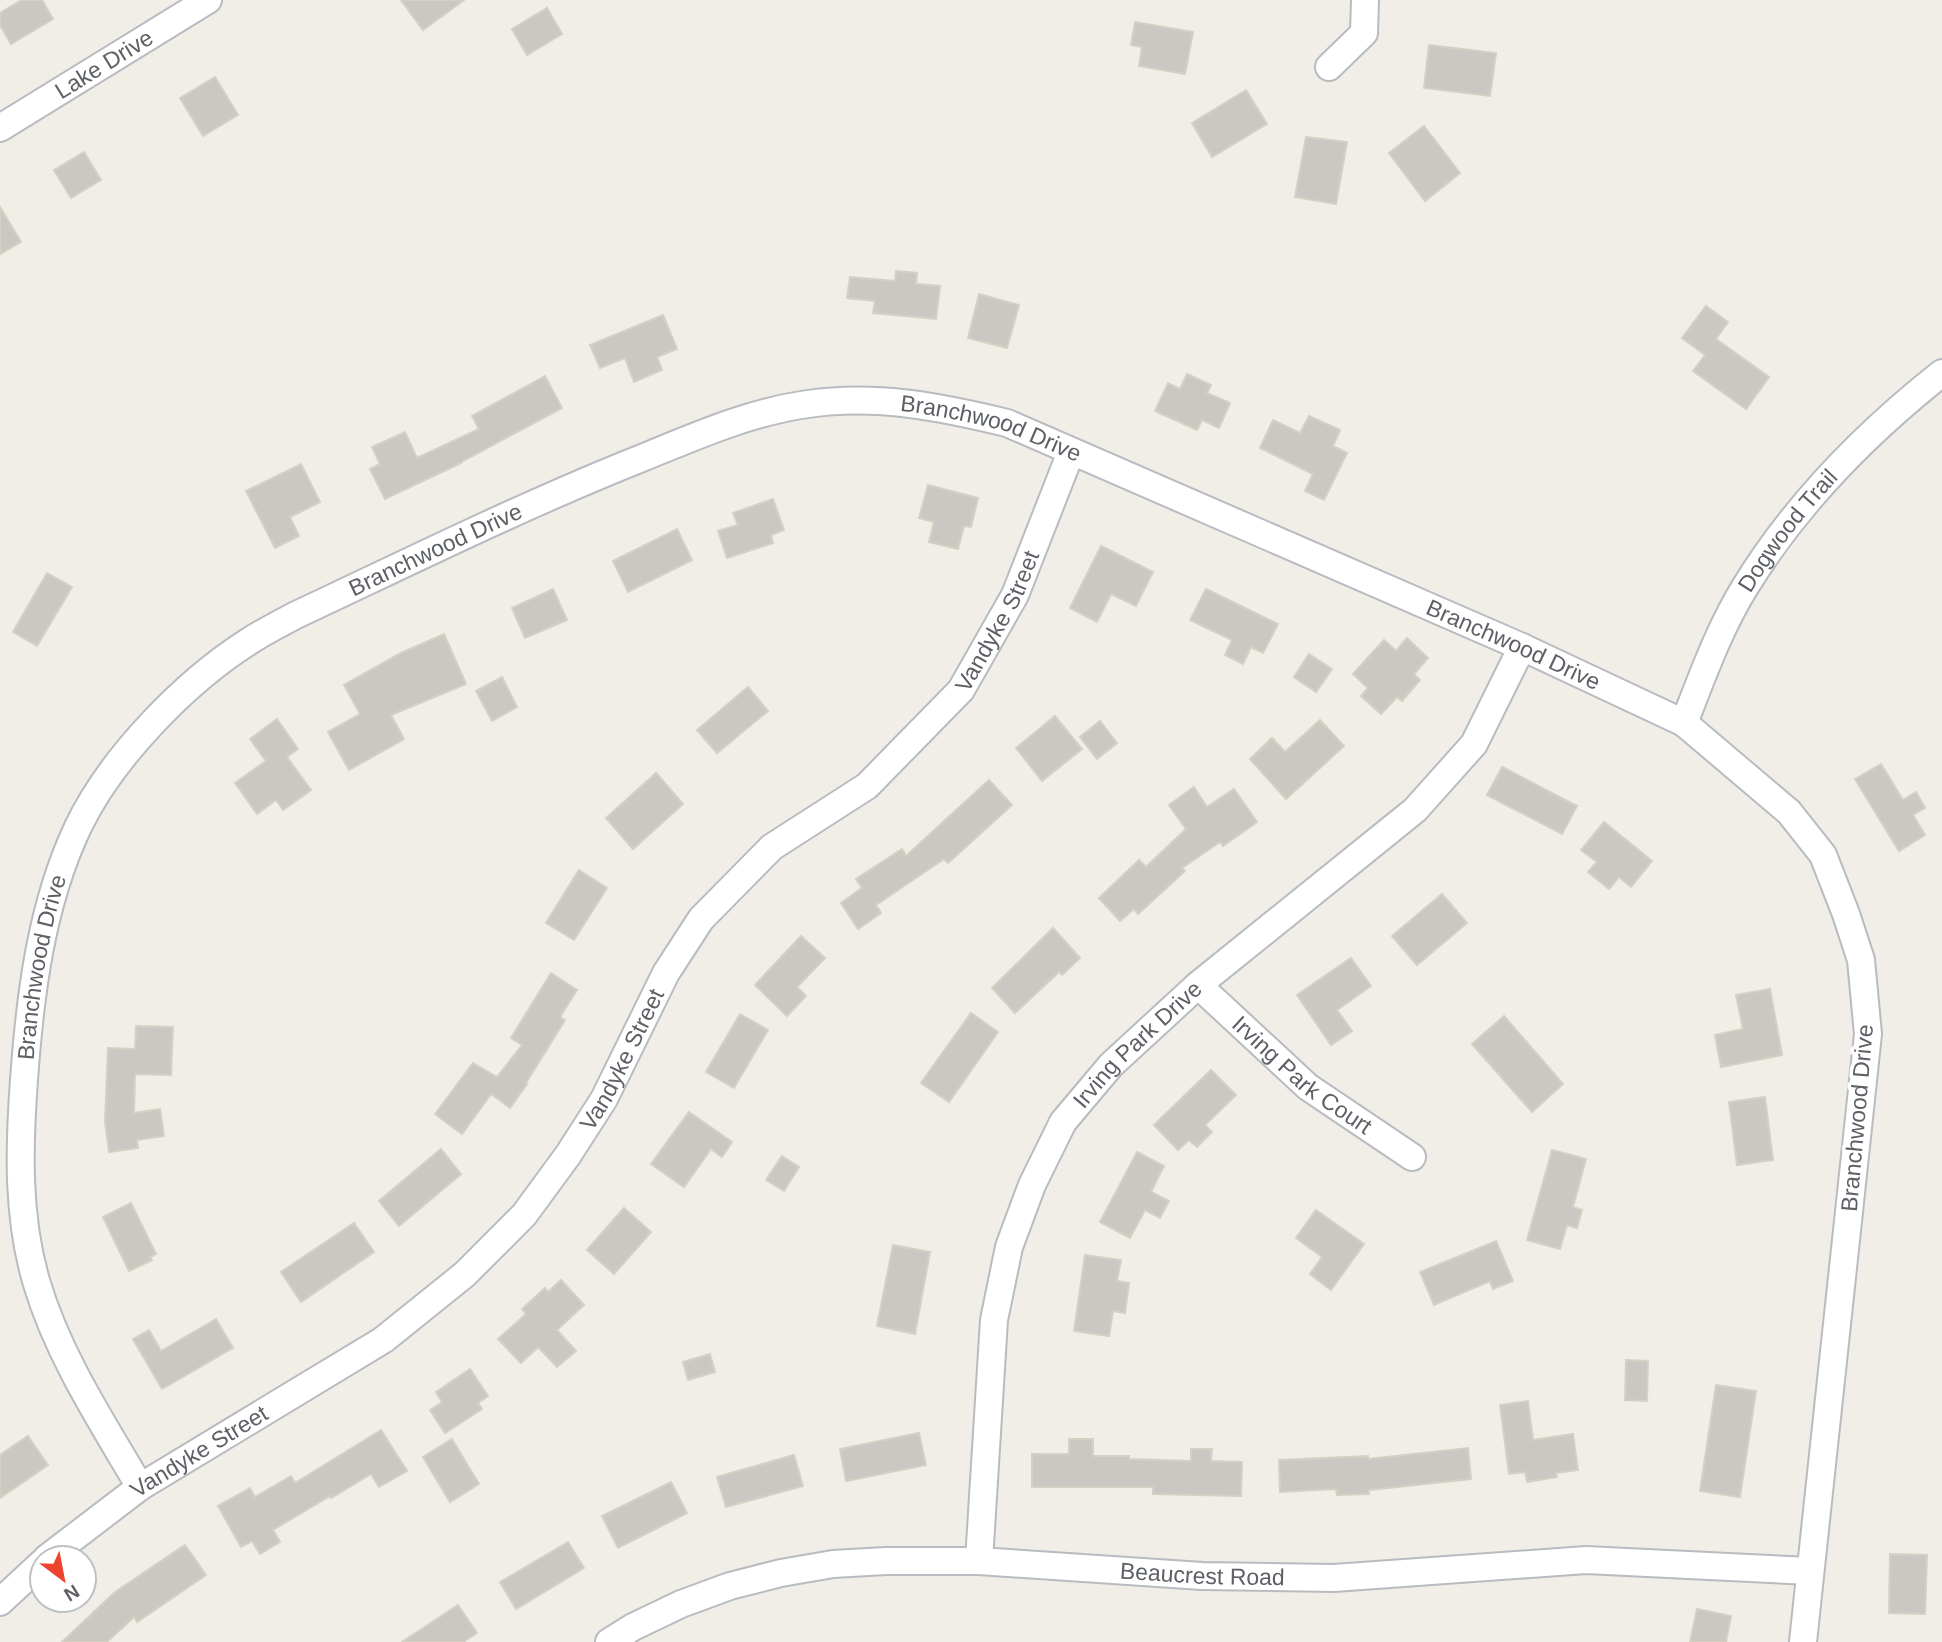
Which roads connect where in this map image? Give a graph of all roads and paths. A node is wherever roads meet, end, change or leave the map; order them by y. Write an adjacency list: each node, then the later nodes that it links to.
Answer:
1 (208, 0): 4 (street, Lake Drive)
2 (1365, 0): 3 (street)
3 (1329, 67)
4 (0, 128)
5 (1942, 373): 8 (street, Dogwood Trail)
6 (1071, 452): 7 (street, Branchwood Drive); 11 (street, Vandyke Street); 11 (street, Branchwood Drive)
7 (1522, 647): 8 (street, Branchwood Drive); 9 (street, Irving Park Drive)
8 (1684, 723): 14 (street, Branchwood Drive)
9 (1198, 985): 10 (street, Irving Park Court); 13 (street, Irving Park Drive)
10 (1412, 1157)
11 (140, 1487): 12 (street, Vandyke Street)
12 (65, 1544)
13 (979, 1561): 14 (street, Beaucrest Road); 17 (street, Beaucrest Road)
14 (1810, 1571): 18 (street, Branchwood Drive)
15 (28, 1576): 16 (street)
16 (0, 1602)
17 (608, 1642)
18 (1803, 1642)

